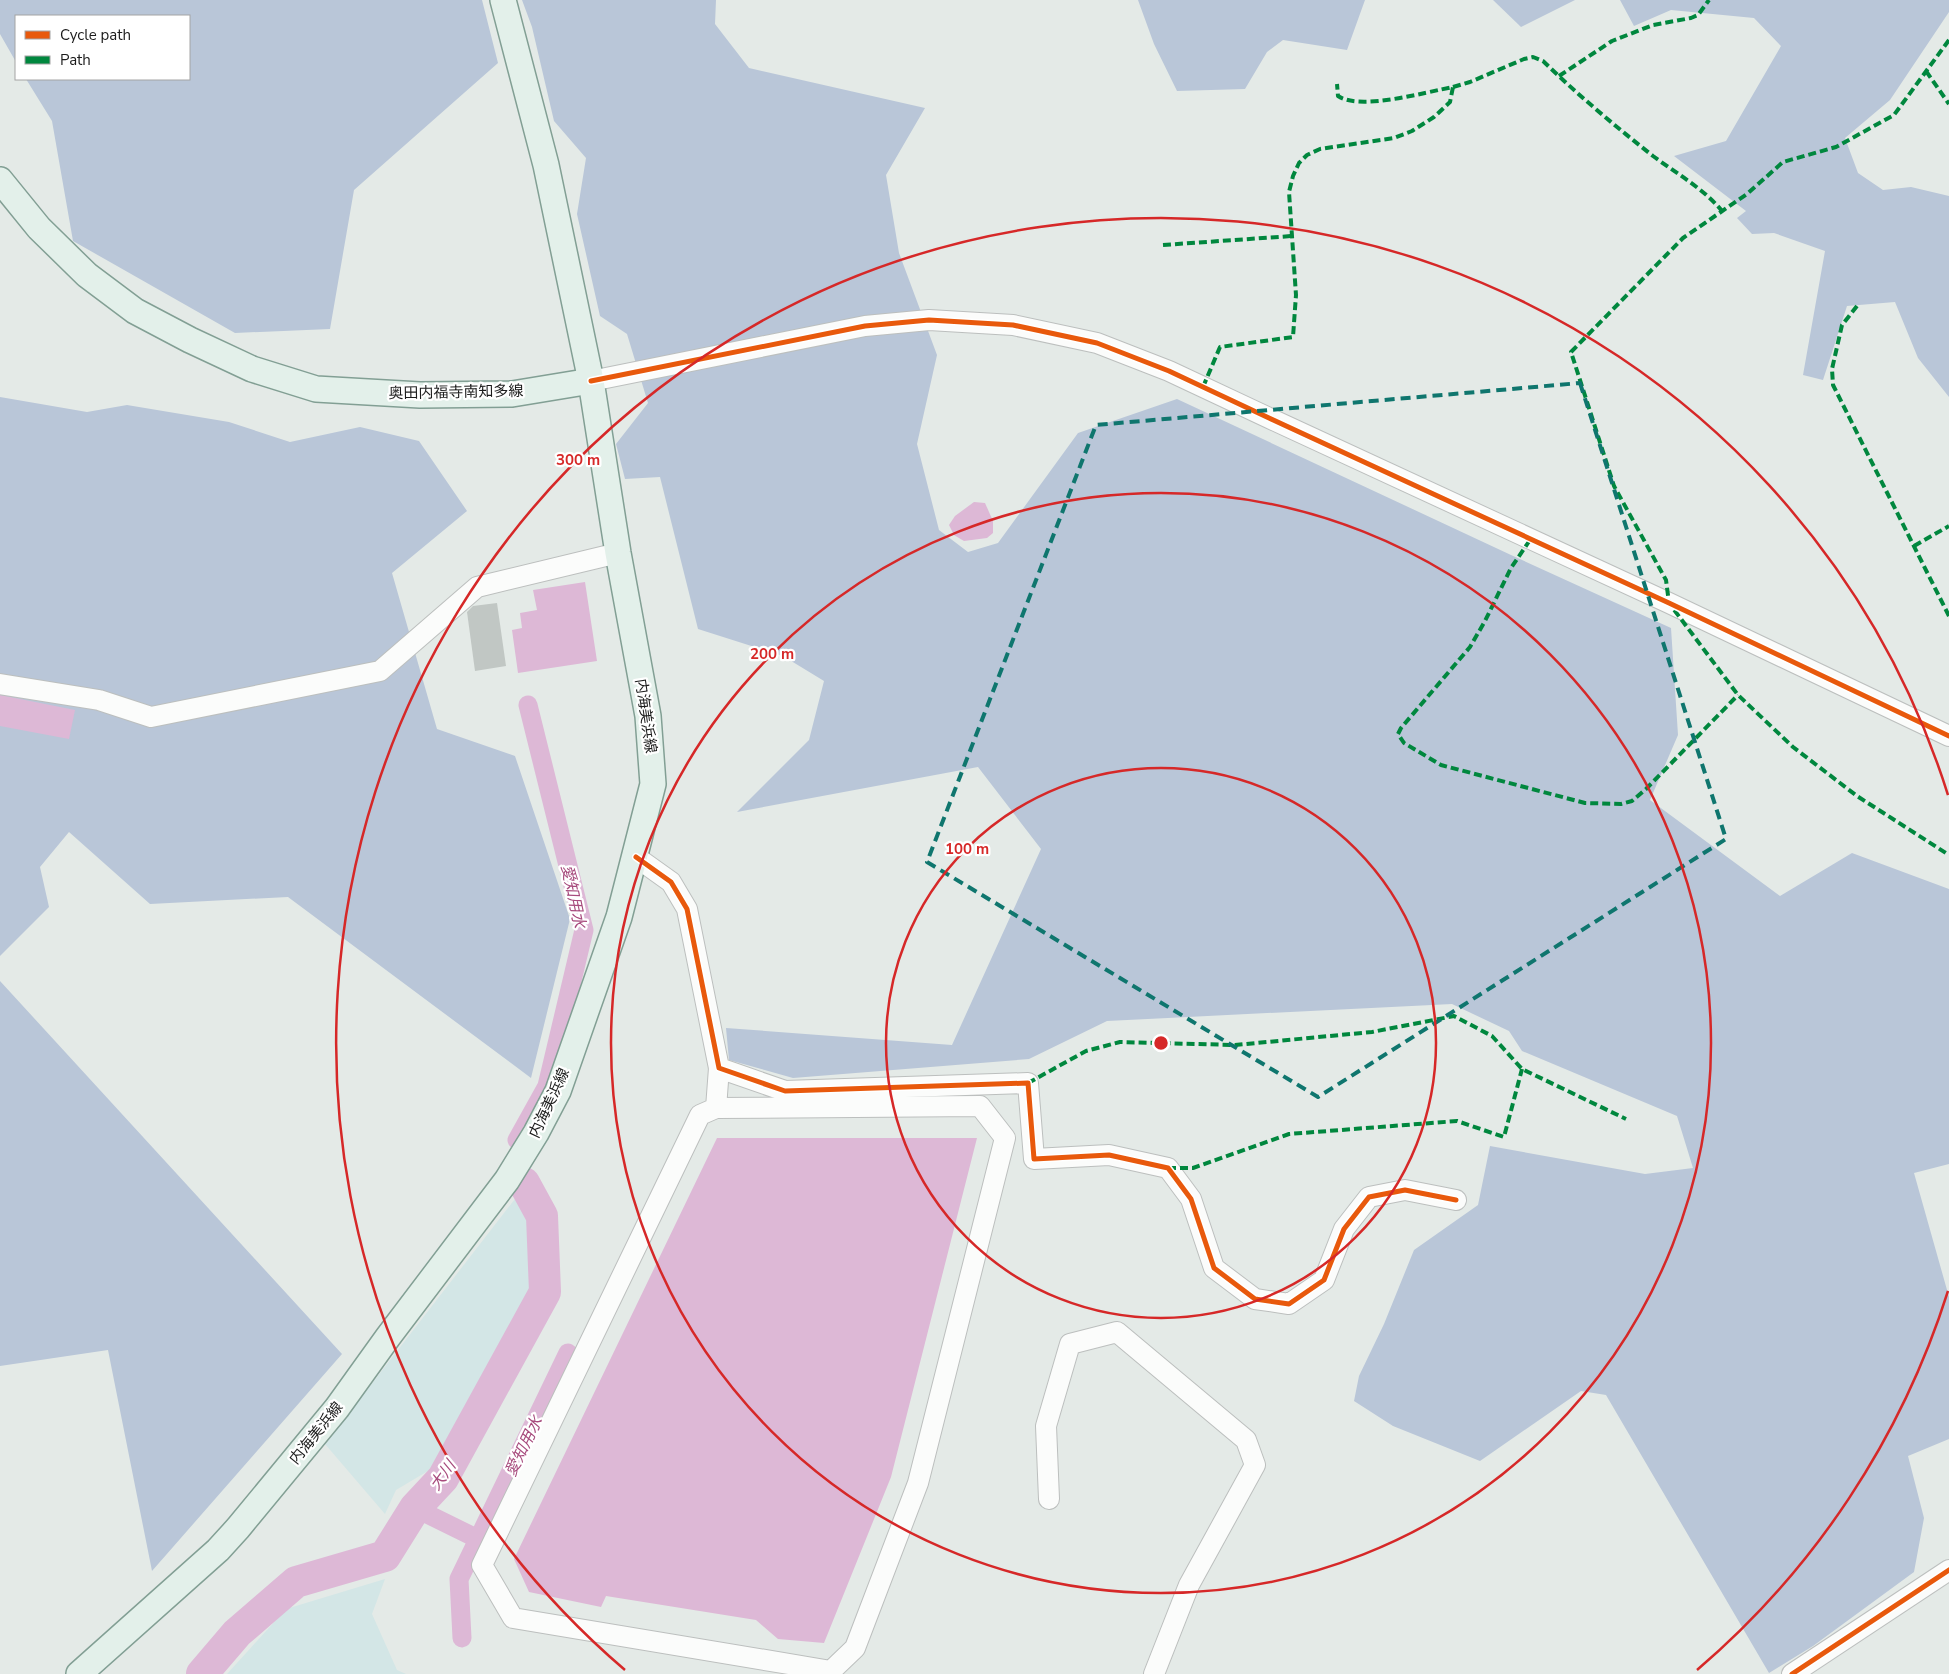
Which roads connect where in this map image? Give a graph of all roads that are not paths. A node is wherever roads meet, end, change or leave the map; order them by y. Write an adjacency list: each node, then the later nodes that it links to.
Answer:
1 (502, 0): 3 (main road)
2 (0, 180): 3 (main road, 奥田内福寺南知多線)
3 (591, 381): 4 (main road, 内海美浜線); 6 (street)
4 (618, 553): 5 (street); 7 (main road, 内海美浜線)
5 (0, 684)
6 (1949, 736)
7 (636, 857): 8 (street); 13 (main road, 内海美浜線)
8 (719, 1068): 9 (street); 10 (street)
9 (716, 1108): 9 (street)
10 (1456, 1200)
11 (1049, 1499): 14 (street)
12 (1949, 1570): 15 (street)
13 (80, 1674)
14 (1154, 1674)
15 (1792, 1674)

